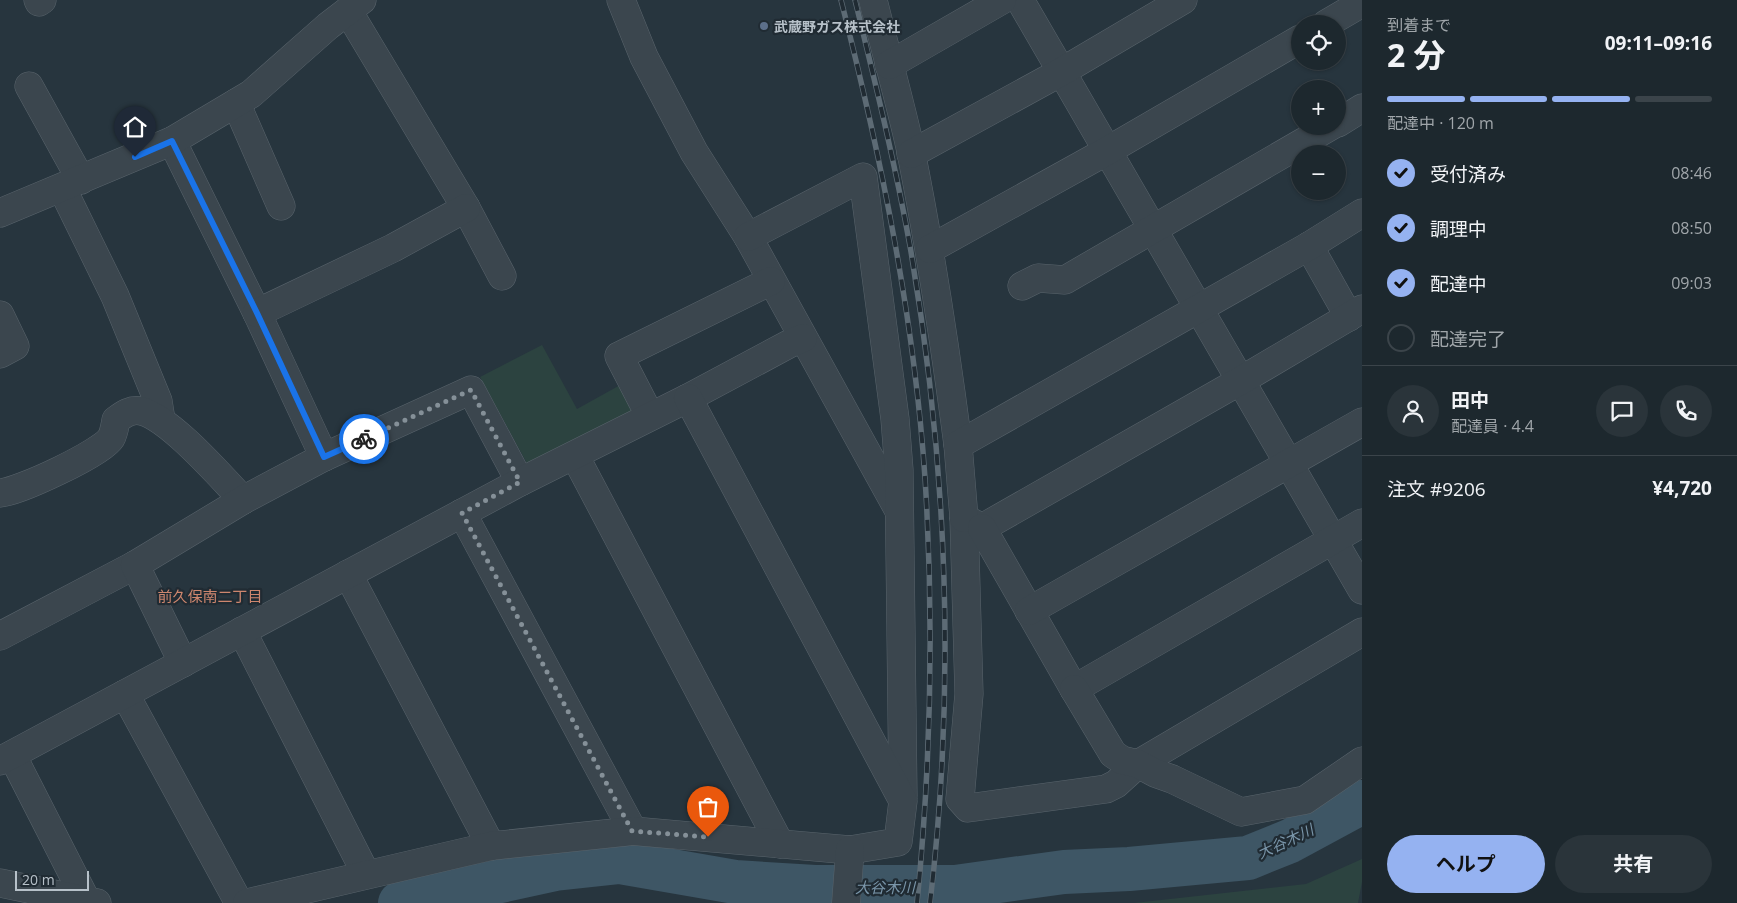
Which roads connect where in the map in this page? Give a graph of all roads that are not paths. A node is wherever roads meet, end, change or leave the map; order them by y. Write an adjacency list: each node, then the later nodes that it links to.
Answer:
1 (38, 0): 2 (street)
2 (42, 0)
3 (621, 0): 28 (street)
4 (873, 0): 12 (street)
5 (1002, 0): 12 (street)
6 (1020, 0): 13 (street)
7 (1183, 0): 13 (street)
8 (1362, 3): 10 (street)
9 (355, 5): 15 (street); 24 (street)
10 (1341, 15)
11 (1291, 44): 20 (street)
12 (889, 65): 21 (street)
13 (1061, 72): 20 (street); 21 (street)
14 (29, 86): 22 (street)
15 (236, 103): 19 (street); 23 (street)
16 (1362, 108): 17 (street)
17 (1346, 118)
18 (1316, 135): 27 (street)
19 (172, 141): 22 (street); 35 (street)
20 (1107, 151): 27 (street); 30 (street)
21 (911, 154): 30 (street)
22 (72, 184): 25 (street); 43 (street)
23 (281, 206)
24 (466, 208): 31 (street); 35 (street)
25 (0, 213)
26 (1362, 213): 29 (street)
27 (1154, 230): 33 (street); 34 (street)
28 (748, 236): 32 (street); 52 (street)
29 (1309, 246): 34 (street); 36 (street)
30 (930, 249): 45 (street)
31 (502, 276)
32 (771, 280): 38 (street); 42 (street)
33 (1022, 286)
34 (1199, 308): 40 (street); 45 (street)
35 (257, 313): 47 (street)
36 (1355, 313): 40 (street)
37 (0, 315): 39 (street)
38 (803, 338): 41 (street); 52 (street)
39 (0, 354)
40 (1240, 381): 48 (street); 54 (street)
41 (688, 398): 42 (street); 70 (street)
42 (650, 416): 46 (street)
43 (160, 420): 50 (street); 51 (street)
44 (1362, 422): 48 (street)
45 (958, 445): 54 (street)
46 (575, 456): 49 (street); 72 (street)
47 (324, 457): 49 (street); 51 (street)
48 (1289, 464): 56 (street); 60 (street)
49 (520, 482): 53 (street)
50 (0, 493)
51 (243, 500): 57 (street)
52 (900, 512): 70 (street)
53 (462, 513): 58 (street); 71 (street)
54 (973, 523): 60 (street); 69 (street)
55 (1362, 523): 56 (street)
56 (1332, 540): 59 (street); 65 (street)
57 (135, 565): 63 (street); 64 (street)
58 (348, 574): 61 (street); 73 (street)
59 (1362, 590)
60 (1029, 611): 65 (street)
61 (242, 632): 64 (street); 75 (street)
62 (1362, 632): 69 (street)
63 (0, 636)
64 (183, 663): 66 (street)
65 (1074, 689): 69 (street)
66 (125, 694): 67 (street); 78 (street)
67 (6, 758): 77 (street)
68 (1362, 761): 69 (street)
69 (1138, 764)
70 (903, 801): 74 (street)
71 (632, 831): 72 (street); 73 (street)
72 (780, 844): 74 (street)
73 (491, 846): 75 (street)
74 (850, 850): 80 (street)
75 (366, 874): 79 (street)
76 (0, 883): 77 (street)
77 (92, 902)
78 (239, 903)
79 (247, 903)
80 (846, 903)

